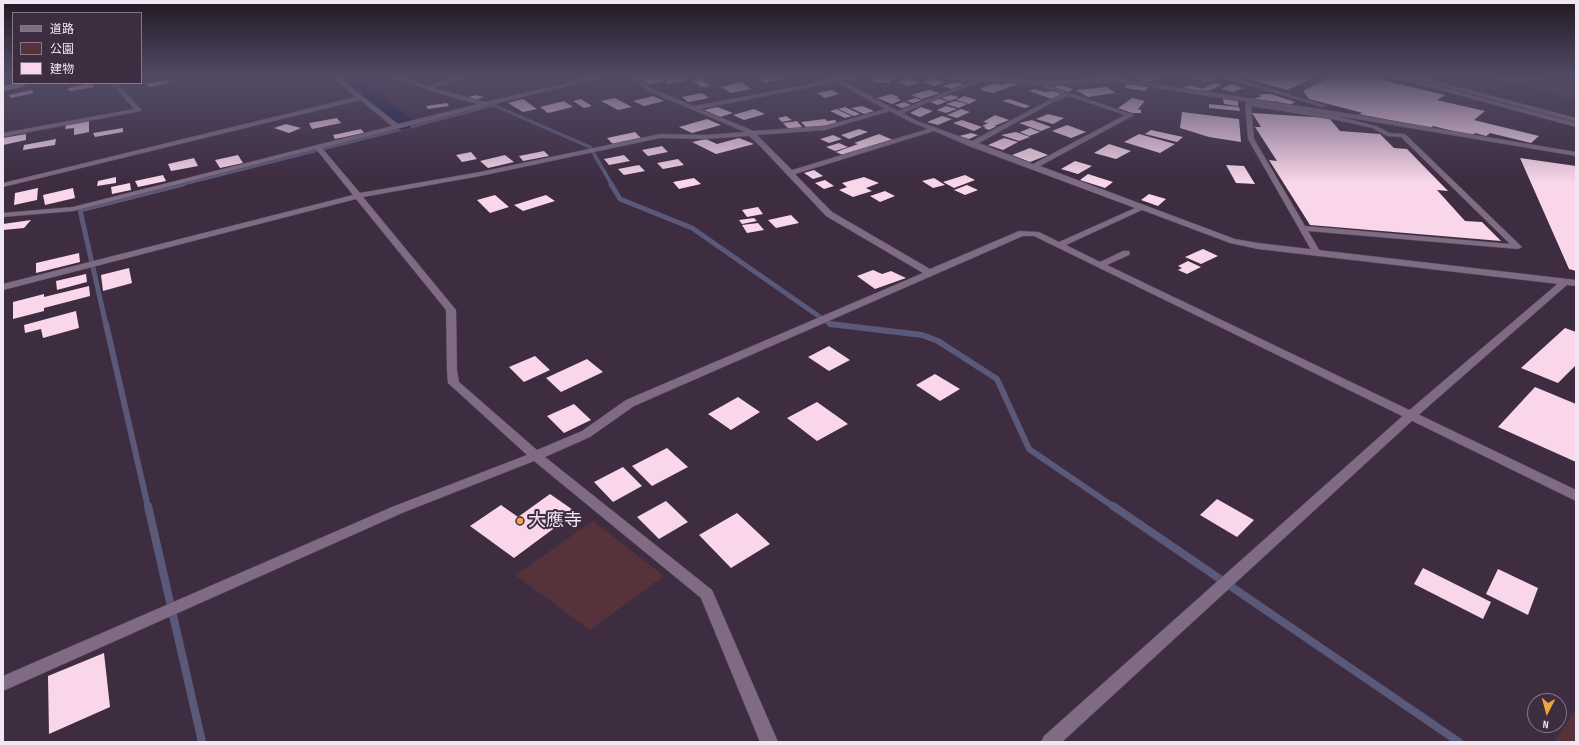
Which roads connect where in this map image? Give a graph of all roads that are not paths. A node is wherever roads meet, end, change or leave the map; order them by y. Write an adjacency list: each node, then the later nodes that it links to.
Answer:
1 (129, 112): 22 (street)
2 (305, 112): 28 (street)
3 (379, 112): 19 (street)
4 (454, 112): 19 (street)
5 (704, 112): 21 (street)
6 (892, 112): 21 (street)
7 (896, 112): 20 (street)
8 (1031, 112): 23 (street)
9 (1122, 112): 26 (street)
10 (1249, 112): 32 (lane)
11 (1297, 112): 32 (lane)
12 (1324, 112): 17 (street)
13 (1347, 112): 17 (street)
14 (1525, 112): 18 (street)
15 (1544, 112): 16 (street)
16 (1576, 120)
17 (1388, 123): 25 (street)
18 (1576, 125)
19 (398, 126): 24 (street)
20 (935, 130): 23 (street); 27 (street)
21 (751, 133): 27 (street); 29 (street)
22 (3, 135)
23 (972, 144): 26 (street)
24 (319, 149): 29 (street); 31 (street)
25 (1576, 154)
26 (1033, 167): 30 (street)
27 (790, 173): 37 (street)
28 (3, 185)
29 (358, 196): 39 (street); 41 (street)
30 (1141, 208): 33 (street); 35 (street)
31 (3, 216)
32 (1302, 228): 35 (lane)
33 (1058, 245): 36 (street); 37 (street)
34 (1126, 253): 36 (street)
35 (1317, 253): 38 (street)
36 (1100, 265): 40 (street)
37 (930, 274): 41 (street)
38 (1571, 282): 40 (street)
39 (3, 287)
40 (1410, 416): 42 (street); 45 (street)
41 (536, 456): 43 (street); 44 (street)
42 (1576, 496)
43 (3, 684)
44 (769, 742)
45 (1050, 742)

